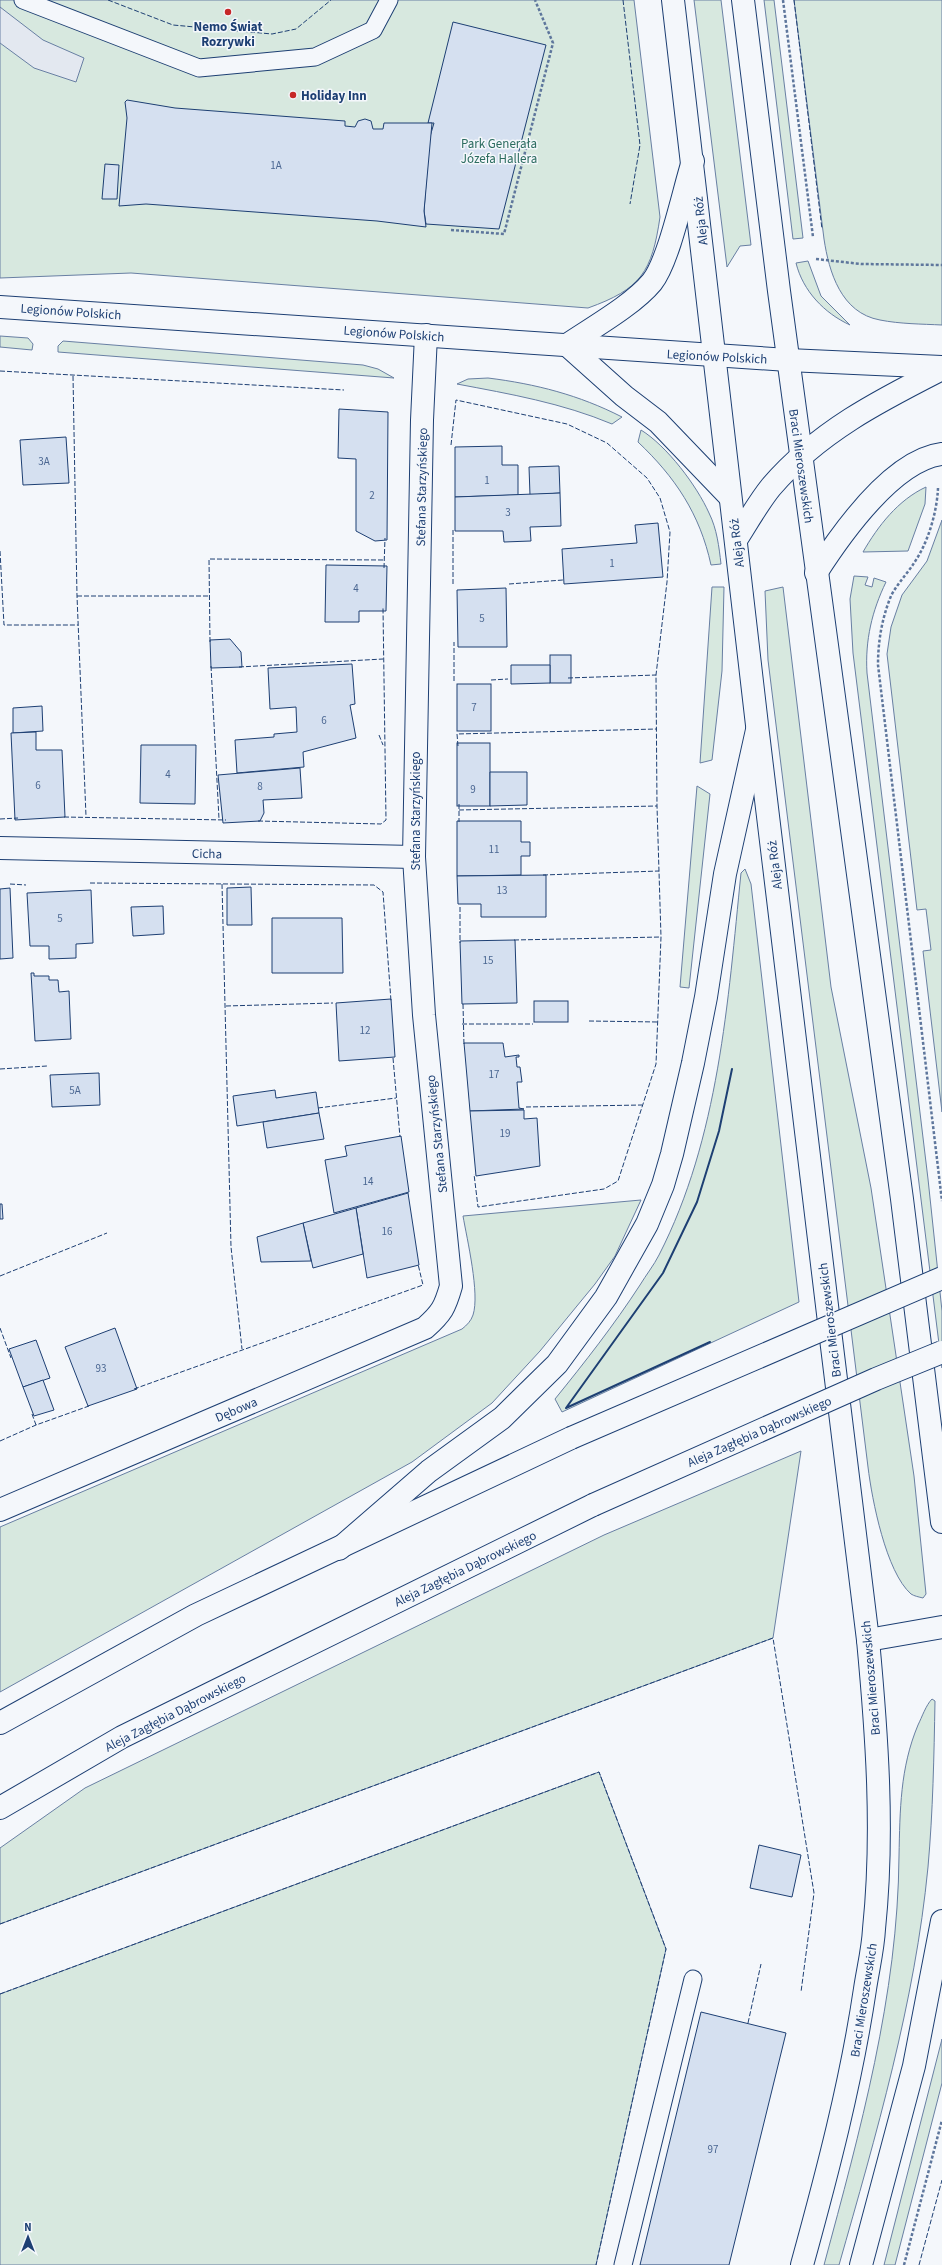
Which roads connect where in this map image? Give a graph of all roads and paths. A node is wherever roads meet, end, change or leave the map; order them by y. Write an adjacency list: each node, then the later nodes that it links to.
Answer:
1 (23, 0): 2 (lane)
2 (389, 0)
3 (535, 0): 8 (path)
4 (673, 0): 7 (main road, Aleja Róż)
5 (743, 0): 16 (main road)
6 (783, 0): 9 (path)
7 (693, 159): 14 (main road); 15 (main road, Aleja Róż)
8 (451, 230)
9 (813, 237)
10 (816, 259): 11 (path)
11 (942, 265)
12 (0, 307): 13 (main road, Legionów Polskich)
13 (426, 335): 14 (main road, Legionów Polskich); 26 (main road, Stefana Starzyńskiego)
14 (567, 345): 15 (main road, Legionów Polskich); 21 (main road)
15 (714, 356): 16 (main road, Legionów Polskich); 21 (main road, Aleja Róż)
16 (788, 360): 17 (main road, Legionów Polskich); 19 (main road, Braci Mieroszewskich)
17 (942, 368): 19 (main road)
18 (942, 454): 23 (main road)
19 (801, 458): 22 (main road); 23 (main road, Braci Mieroszewskich)
20 (938, 482): 28 (path)
21 (730, 497): 22 (main road, Aleja Róż)
22 (736, 540): 24 (main road, Aleja Róż)
23 (816, 573): 33 (main road)
24 (757, 730): 27 (main road, Aleja Róż); 34 (main road)
25 (0, 848): 26 (main road, Cicha)
26 (414, 857): 30 (main road, Stefana Starzyńskiego)
27 (800, 1086): 36 (main road, Braci Mieroszewskich)
28 (942, 1201)
29 (942, 1278): 34 (main road, bridge)
30 (451, 1286): 32 (main road, Dębowa)
31 (942, 1352): 38 (main road, Aleja Zagłębia Dąbrowskiego, bridge)
32 (0, 1510)
33 (942, 1522)
34 (339, 1549): 37 (main road)
35 (942, 1627): 36 (main road)
36 (868, 1640): 43 (main road, Braci Mieroszewskich)
37 (0, 1723)
38 (0, 1808)
39 (942, 1921): 44 (main road)
40 (693, 1979): 42 (lane)
41 (942, 2120): 45 (path)
42 (623, 2265)
43 (802, 2265)
44 (860, 2265)
45 (904, 2265)

